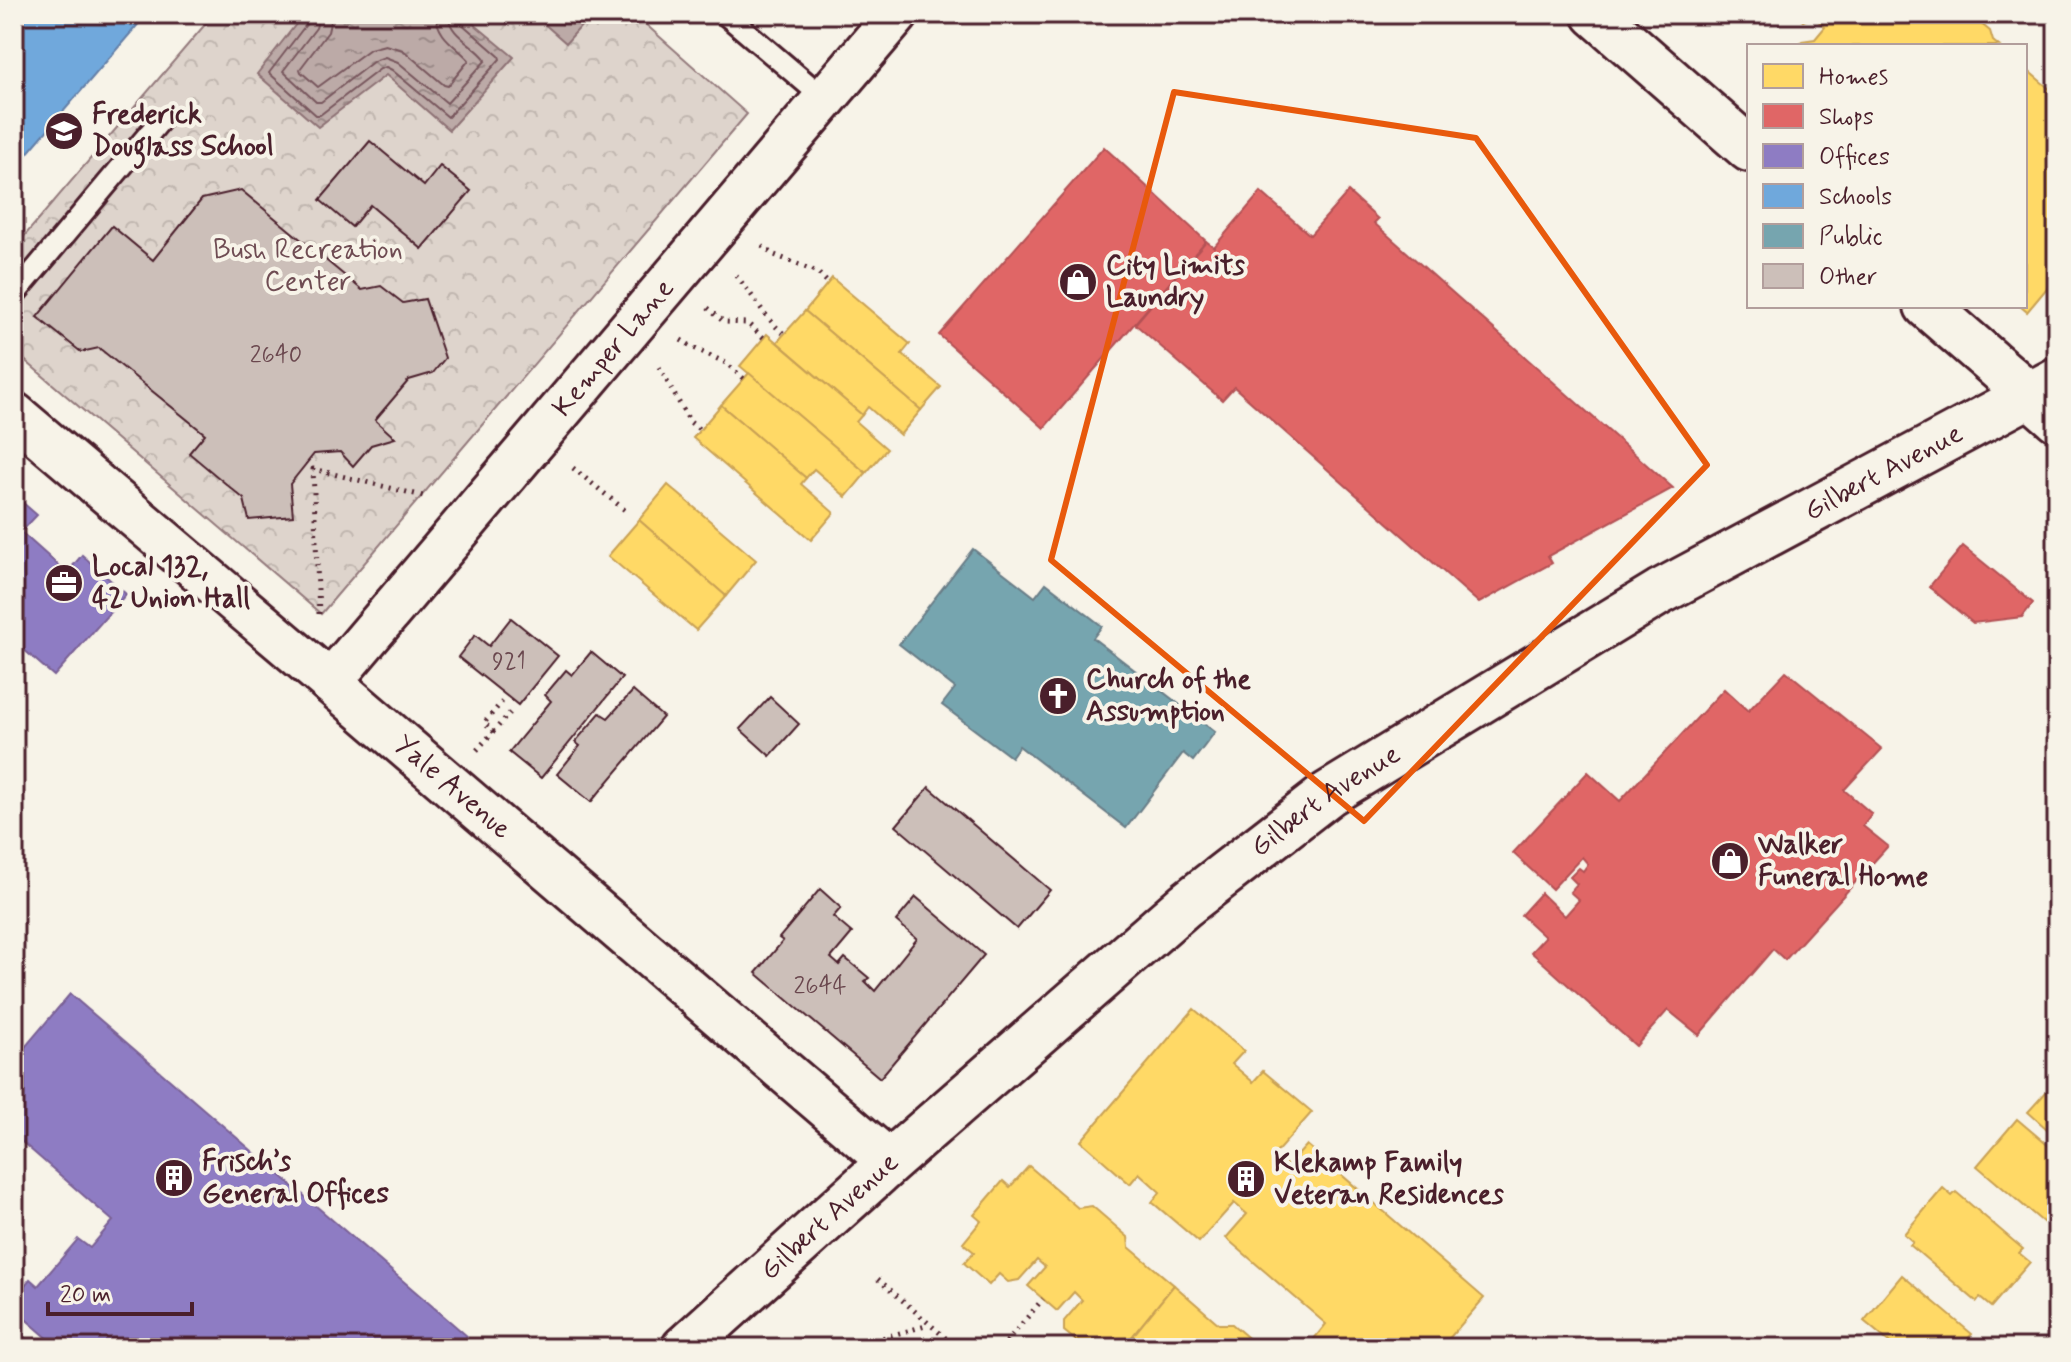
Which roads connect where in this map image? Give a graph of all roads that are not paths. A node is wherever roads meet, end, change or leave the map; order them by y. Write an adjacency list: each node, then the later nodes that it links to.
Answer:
1 (725, 14): 4 (lane)
2 (897, 14): 4 (street, Kemper Lane)
3 (1595, 14): 6 (main road)
4 (825, 99): 11 (street, Kemper Lane)
5 (159, 122): 7 (lane)
6 (1747, 147)
7 (14, 295)
8 (1930, 308): 9 (main road)
9 (2048, 398): 12 (main road, Gilbert Avenue)
10 (14, 414): 11 (street, Yale Avenue)
11 (330, 682): 12 (street, Yale Avenue)
12 (890, 1162): 13 (main road, Gilbert Avenue)
13 (684, 1348)

